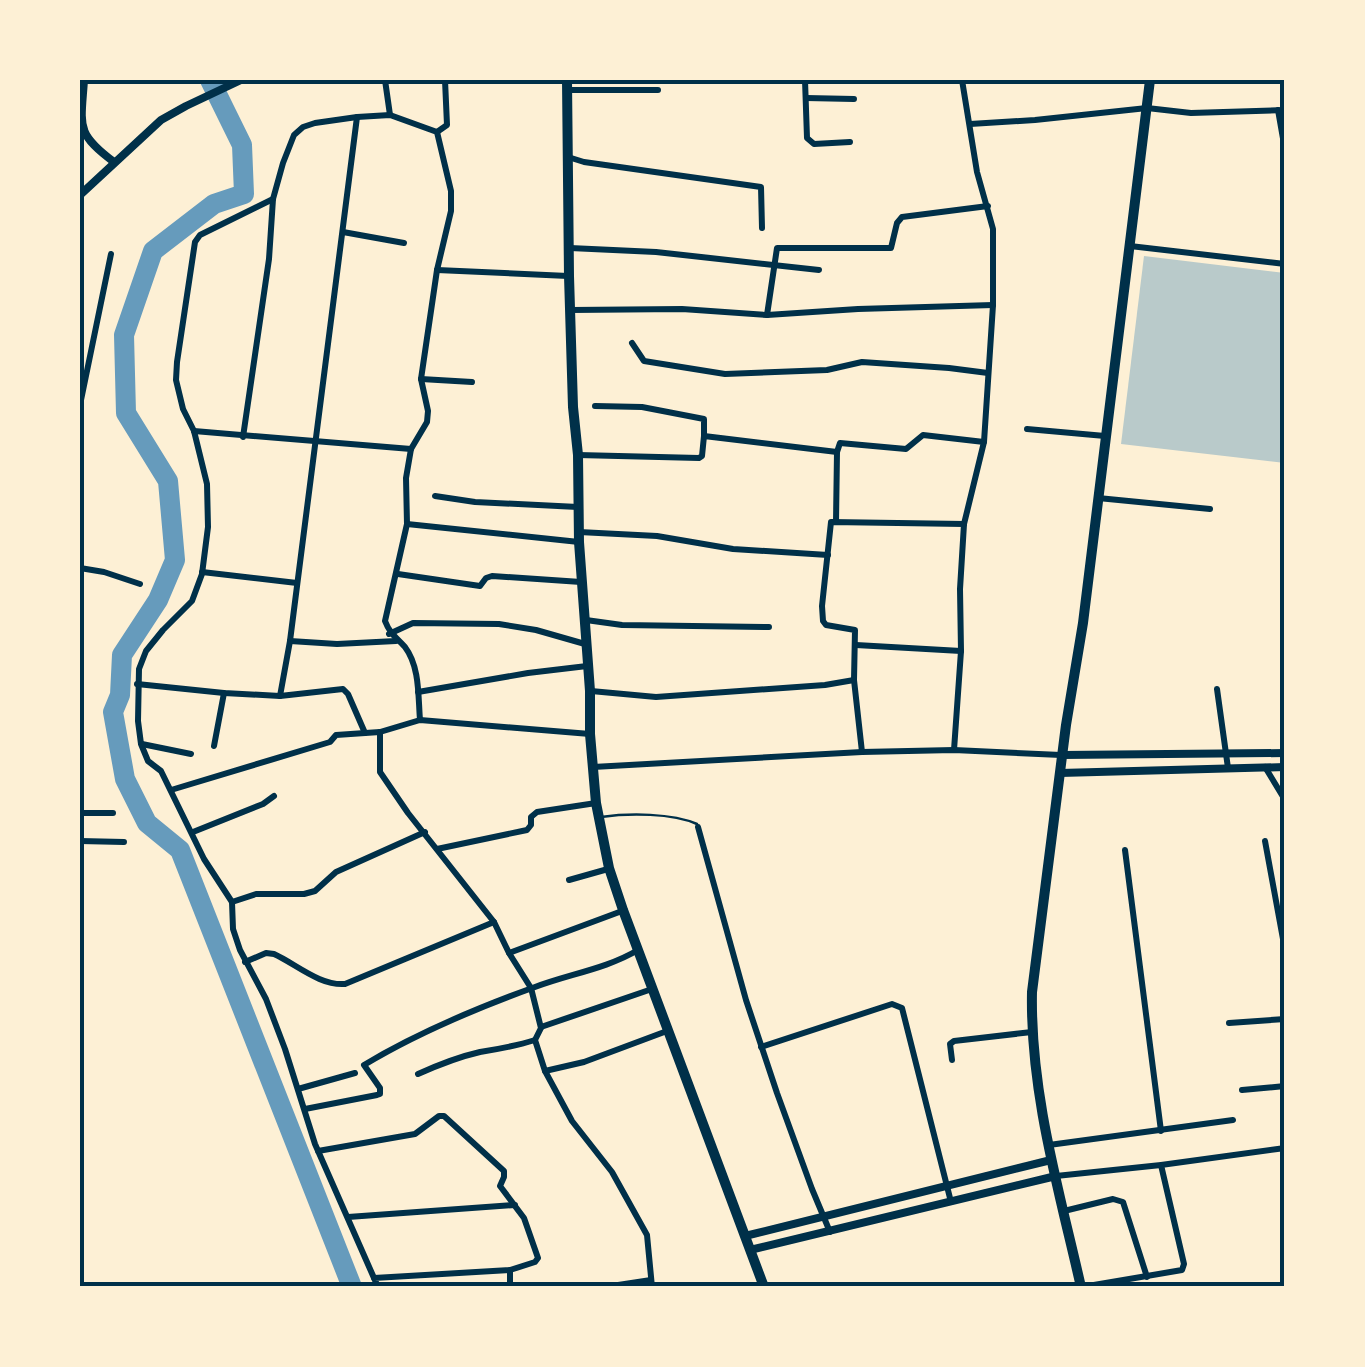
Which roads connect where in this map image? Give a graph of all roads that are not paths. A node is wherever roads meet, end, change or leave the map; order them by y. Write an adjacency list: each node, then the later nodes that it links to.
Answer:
1 (84, 80): 10 (street)
2 (241, 80): 22 (street)
3 (385, 80): 16 (street)
4 (445, 80): 18 (street)
5 (805, 80): 11 (street)
6 (962, 80): 17 (street)
7 (1150, 80): 13 (highway)
8 (568, 85): 9 (street); 21 (highway)
9 (658, 90)
10 (82, 96): 22 (street)
11 (806, 98): 12 (street); 19 (street)
12 (854, 98)
13 (1147, 108): 14 (street); 17 (street); 29 (highway)
14 (1282, 110): 20 (street)
15 (357, 116): 16 (street); 24 (street); 27 (street)
16 (390, 116): 18 (street)
17 (970, 124): 25 (street)
18 (437, 132): 34 (street)
19 (850, 142)
20 (1285, 150)
21 (568, 157): 26 (street); 30 (highway)
22 (114, 162): 23 (street)
23 (80, 195)
24 (273, 199): 47 (street); 48 (street)
25 (988, 206): 33 (street); 37 (street)
26 (762, 228)
27 (344, 232): 28 (street); 51 (street)
28 (404, 243)
29 (1130, 246): 32 (street); 50 (highway)
30 (570, 248): 33 (street); 36 (highway)
31 (111, 254): 44 (street)
32 (1285, 264)
33 (773, 265): 35 (street); 39 (street)
34 (437, 270): 36 (street); 42 (street)
35 (818, 270)
36 (569, 276): 38 (highway)
37 (992, 305): 39 (street); 41 (street)
38 (571, 310): 39 (street); 55 (highway)
39 (768, 315)
40 (632, 343): 41 (street)
41 (988, 374): 52 (street)
42 (421, 379): 43 (street); 54 (street)
43 (472, 382)
44 (80, 405)
45 (595, 406): 49 (street)
46 (1027, 429): 50 (street)
47 (194, 430): 48 (street); 66 (street)
48 (243, 436): 51 (street)
49 (704, 436): 53 (street); 55 (street)
50 (1105, 436): 57 (highway)
51 (315, 440): 54 (street); 69 (street)
52 (984, 442): 53 (street); 62 (street)
53 (838, 447): 60 (street)
54 (411, 449): 61 (street)
55 (578, 455): 58 (highway)
56 (435, 496): 58 (street)
57 (1097, 498): 59 (street); 98 (highway)
58 (578, 508): 63 (highway)
59 (1210, 509)
60 (834, 522): 62 (street); 64 (street)
61 (407, 524): 63 (street); 67 (street)
62 (964, 524): 78 (street)
63 (579, 537): 64 (street); 68 (highway)
64 (828, 556): 77 (street)
65 (80, 568): 70 (street)
66 (202, 572): 69 (street); 81 (street)
67 (398, 574): 68 (street); 73 (street)
68 (582, 582): 71 (highway)
69 (297, 583): 74 (street)
70 (140, 584)
71 (584, 620): 72 (street); 76 (highway)
72 (770, 627)
73 (390, 634): 75 (street); 76 (street)
74 (290, 641): 75 (street); 86 (street)
75 (398, 641): 84 (street)
76 (585, 644): 79 (highway)
77 (856, 645): 78 (street); 80 (street)
78 (961, 651): 93 (street)
79 (587, 666): 83 (highway); 84 (street)
80 (854, 680): 83 (street); 94 (street)
81 (137, 684): 85 (street); 91 (street)
82 (1217, 689): 97 (street)
83 (590, 691): 90 (highway)
84 (418, 692): 87 (street)
85 (224, 694): 86 (street); 92 (street)
86 (280, 696): 89 (street)
87 (420, 720): 88 (street); 90 (street)
88 (380, 732): 89 (street); 113 (street)
89 (365, 733): 104 (street)
90 (590, 734): 99 (highway)
91 (141, 744): 96 (street); 104 (street)
92 (214, 746)
93 (954, 750): 94 (street); 98 (street)
94 (862, 752): 99 (street)
95 (1285, 753): 97 (street)
96 (191, 754)
97 (1224, 754): 98 (street); 102 (street)
98 (1062, 756): 103 (highway)
99 (593, 767): 107 (highway)
100 (1265, 767): 101 (street); 102 (street); 106 (street)
101 (1285, 767)
102 (1228, 768): 103 (street)
103 (1060, 773): 134 (highway)
104 (172, 790): 112 (street)
105 (274, 796): 112 (street)
106 (1285, 800)
107 (596, 803): 110 (highway); 117 (street)
108 (80, 813): 109 (street)
109 (113, 813)
110 (600, 817): 111 (lane); 119 (highway)
111 (698, 826): 136 (street)
112 (192, 832): 121 (street)
113 (425, 832): 117 (street); 121 (street)
114 (80, 841): 115 (street)
115 (124, 842)
116 (1265, 842): 125 (street)
117 (436, 849): 123 (street)
118 (1125, 850): 146 (street)
119 (609, 868): 120 (street); 122 (highway)
120 (569, 880)
121 (232, 902): 127 (street)
122 (623, 910): 124 (highway); 126 (street)
123 (494, 922): 126 (street); 127 (street)
124 (638, 950): 128 (street); 129 (highway)
125 (1285, 950)
126 (509, 953): 128 (street)
127 (245, 962): 142 (street)
128 (531, 988): 132 (street); 144 (street)
129 (653, 989): 132 (street); 133 (highway)
130 (1285, 1019): 131 (street)
131 (1229, 1024)
132 (540, 1028): 135 (street)
133 (667, 1031): 138 (street); 160 (highway)
134 (1032, 1032): 137 (street); 147 (highway)
135 (535, 1040): 138 (street); 140 (street)
136 (761, 1046): 153 (street); 157 (street)
137 (952, 1060)
138 (546, 1071): 165 (street)
139 (354, 1073): 142 (street)
140 (418, 1074)
141 (1285, 1086): 143 (street)
142 (298, 1089): 144 (street)
143 (1242, 1090)
144 (304, 1109): 149 (street)
145 (1234, 1120): 146 (street)
146 (1160, 1131): 147 (street)
147 (1049, 1145): 150 (highway)
148 (1285, 1148): 151 (street)
149 (318, 1151): 155 (street); 158 (street)
150 (1051, 1160): 152 (highway); 153 (street)
151 (1160, 1165): 152 (street); 163 (street)
152 (1056, 1176): 154 (street); 156 (highway)
153 (946, 1185): 154 (street); 157 (street)
154 (951, 1203): 159 (street)
155 (516, 1205): 158 (street); 162 (street)
156 (1064, 1210): 163 (street); 170 (highway)
157 (824, 1216): 159 (street); 160 (street)
158 (348, 1217): 164 (street)
159 (830, 1232): 161 (street)
160 (746, 1236): 161 (highway)
161 (750, 1250): 169 (highway)
162 (510, 1270): 164 (street); 167 (street)
163 (1147, 1277): 170 (street)
164 (374, 1278): 166 (street)
165 (652, 1284): 168 (street)
166 (378, 1287)
167 (510, 1287)
168 (605, 1287)
169 (764, 1287)
170 (1081, 1287)

